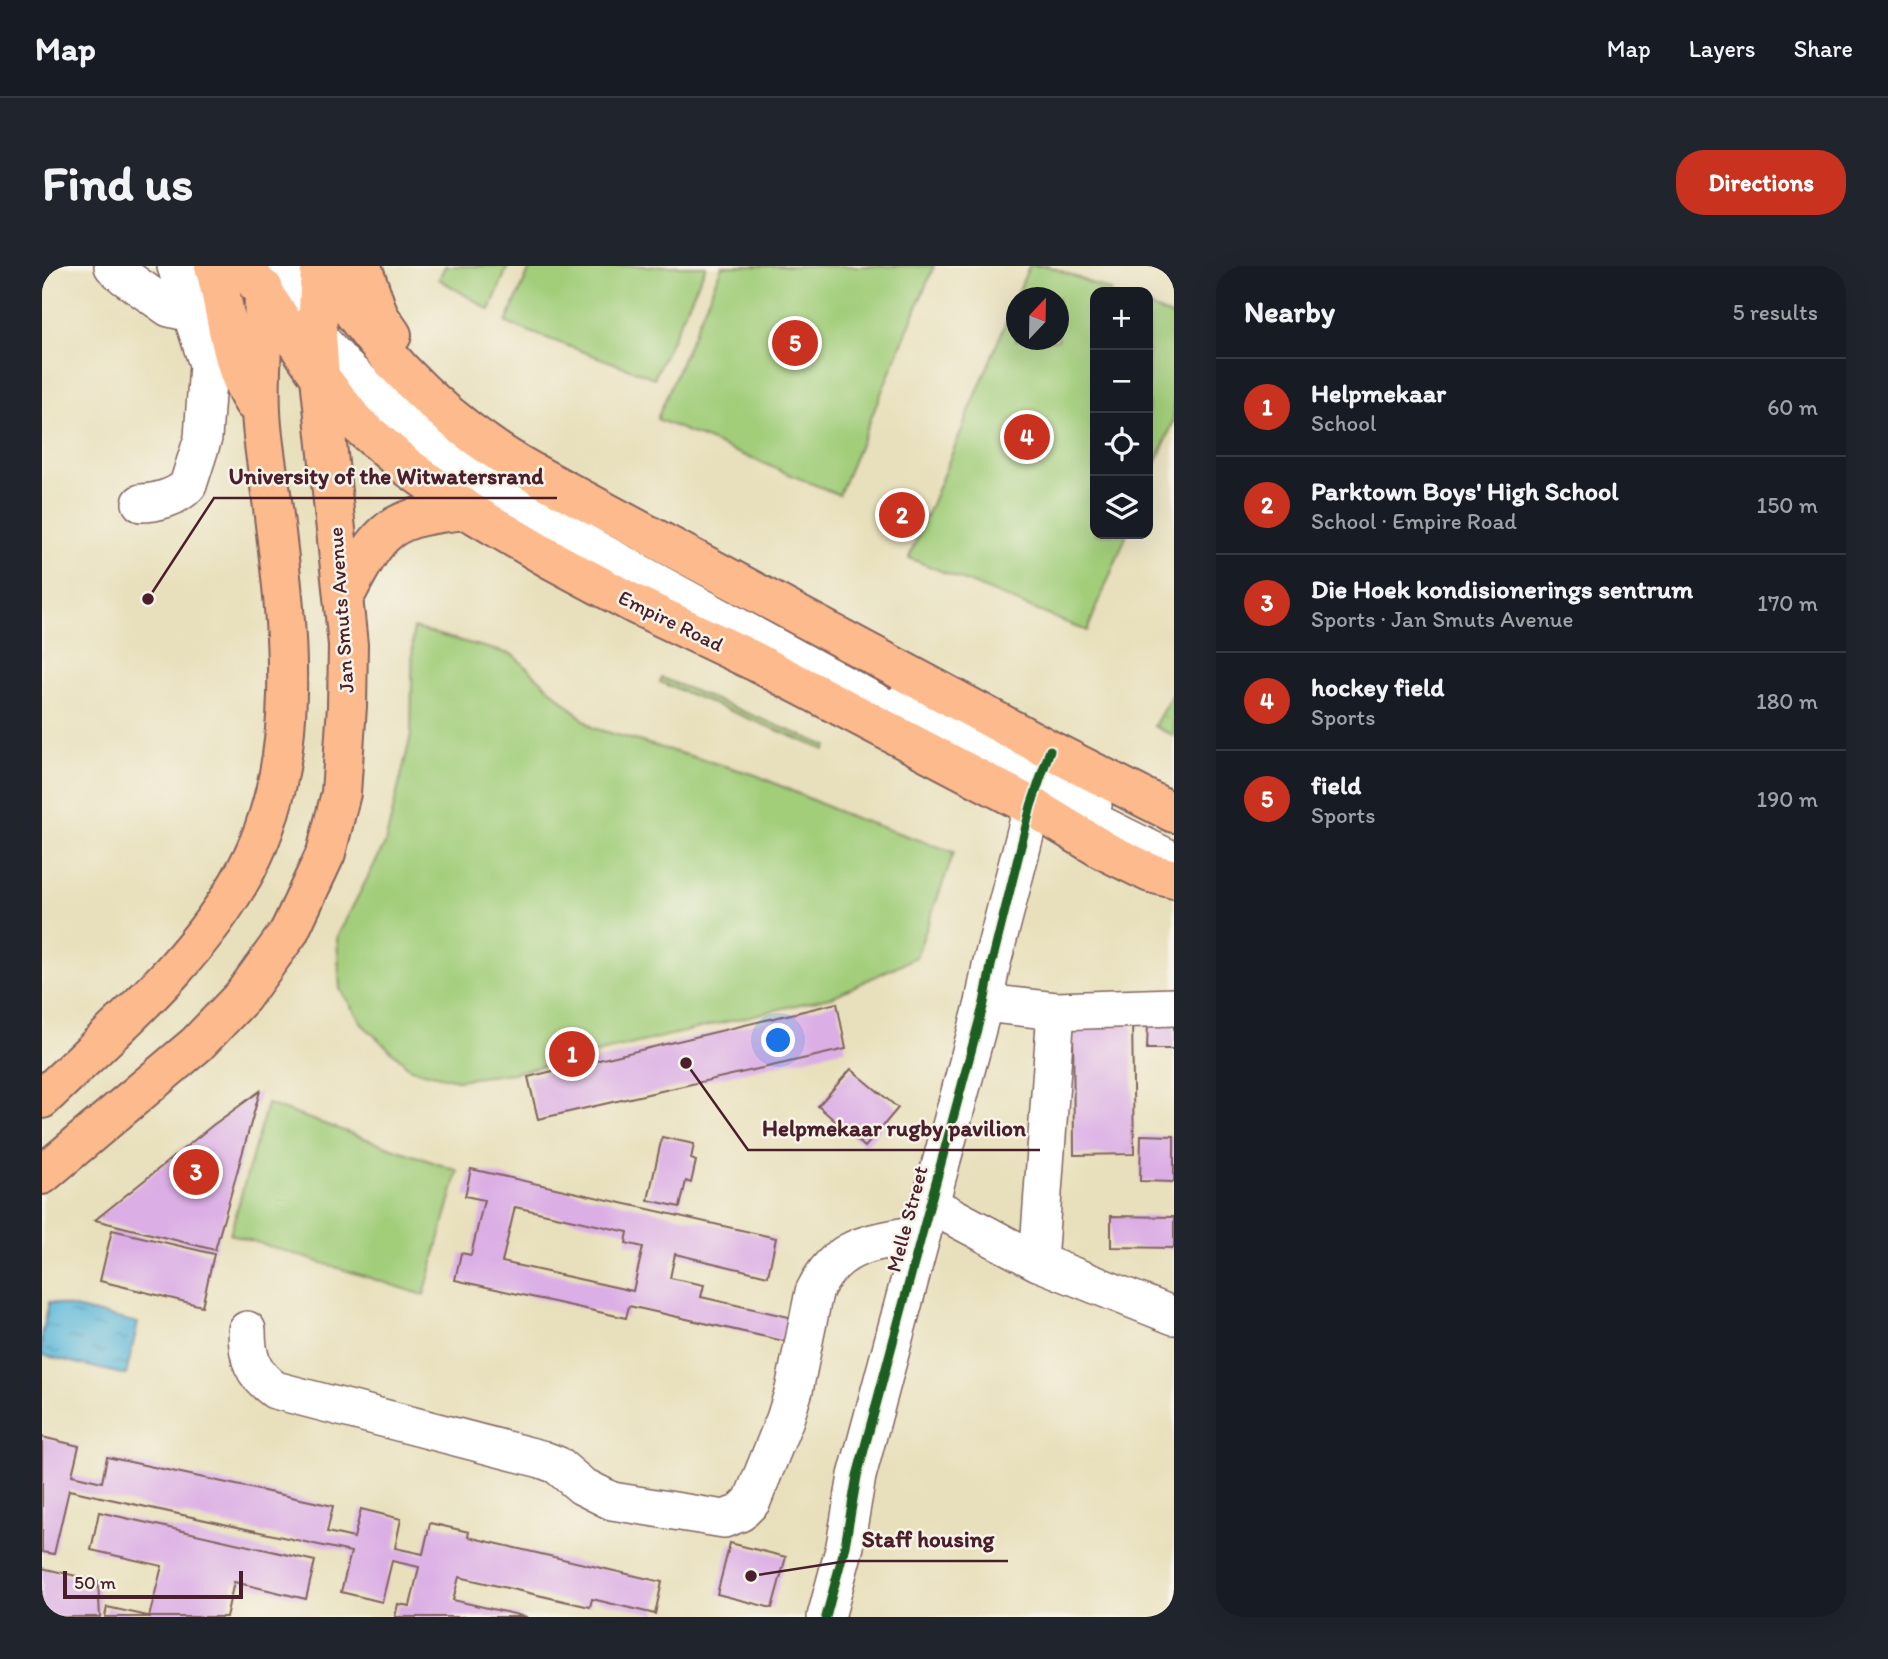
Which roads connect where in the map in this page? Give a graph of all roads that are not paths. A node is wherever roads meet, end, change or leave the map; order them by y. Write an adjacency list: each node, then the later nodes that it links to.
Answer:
1 (113, 266): 7 (street)
2 (176, 266): 7 (street)
3 (214, 266): 10 (main road)
4 (321, 266): 8 (main road, Jan Smuts Avenue); 11 (main road, Empire Road)
5 (362, 266): 11 (main road)
6 (268, 272): 8 (street); 9 (main road, Empire Road); 10 (main road)
7 (191, 313): 12 (street)
8 (317, 321): 9 (main road, Jan Smuts Avenue); 15 (street)
9 (320, 377): 13 (main road, Empire Road); 14 (main road, Jan Smuts Avenue)
10 (261, 412): 23 (main road)
11 (559, 487): 15 (main road, Empire Road)
12 (141, 503)
13 (467, 510): 14 (main road); 15 (main road, Empire Road)
14 (345, 596): 24 (main road, Jan Smuts Avenue)
15 (1039, 781): 16 (main road, Empire Road); 17 (street); 18 (street); 19 (main road, Empire Road); 20 (street, Melle Street)
16 (1174, 813)
17 (1174, 846)
18 (1174, 861)
19 (1174, 879)
20 (984, 1003): 22 (street); 25 (street, Melle Street)
21 (1174, 1007): 22 (street)
22 (1056, 1011): 26 (street)
23 (42, 1099)
24 (42, 1175)
25 (925, 1219): 26 (street); 28 (street); 29 (street, Melle Street)
26 (1038, 1262): 27 (street)
27 (1174, 1317)
28 (247, 1330)
29 (857, 1476): 30 (street, Melle Street); 31 (street, Melle Street)
30 (807, 1617)
31 (826, 1617)

